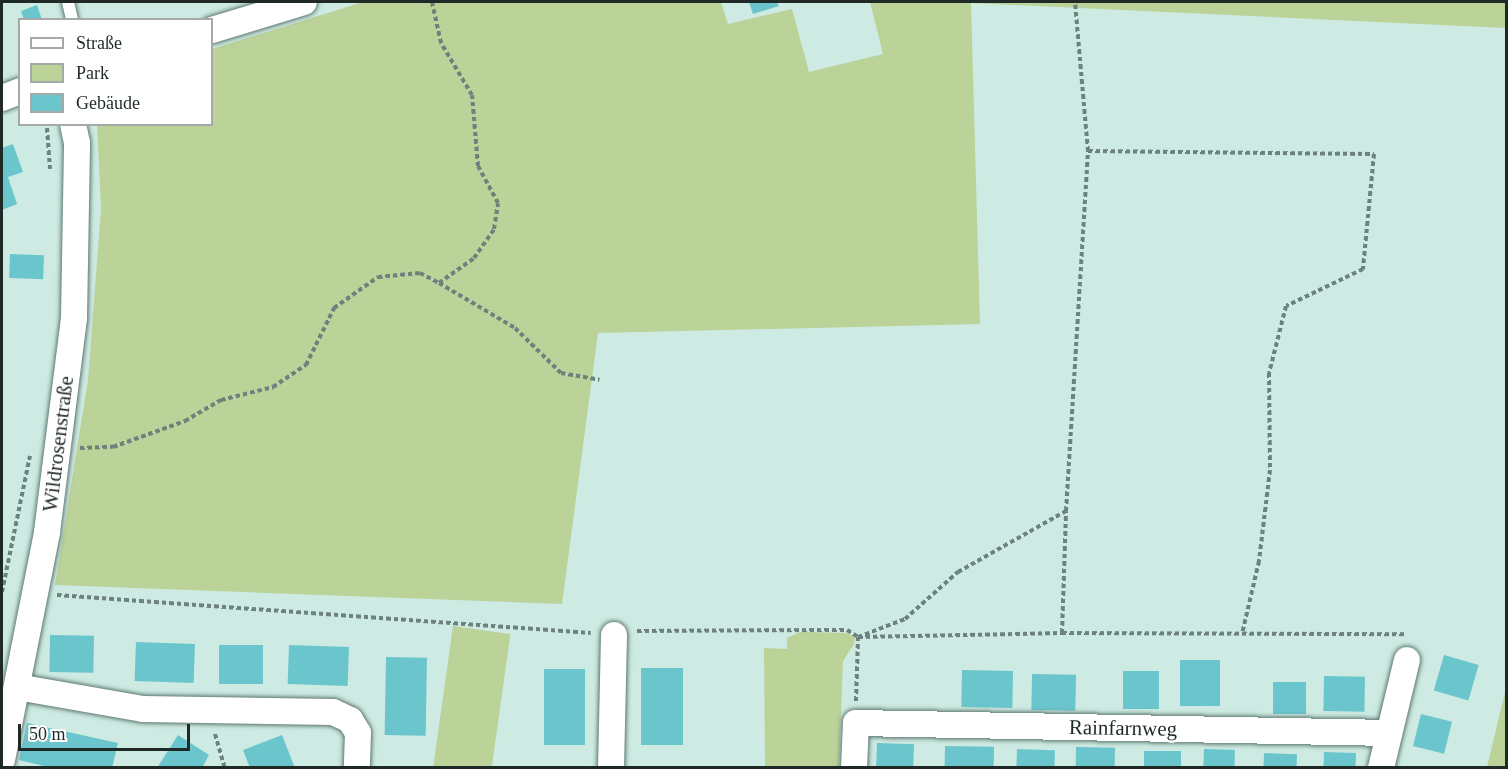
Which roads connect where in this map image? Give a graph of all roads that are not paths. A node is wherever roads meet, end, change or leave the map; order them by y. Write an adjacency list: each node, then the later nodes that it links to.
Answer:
1 (68, 2): 3 (lane)
2 (304, 2): 4 (street)
3 (72, 18)
4 (213, 30)
5 (18, 92): 6 (street)
6 (2, 98)
7 (73, 126): 10 (street, Wildrosenstraße)
8 (614, 635): 14 (street)
9 (1407, 660): 11 (street)
10 (17, 687): 12 (street, Wildrosenstraße); 13 (street)
11 (1389, 733): 15 (street, Rainfarnweg); 16 (street)
12 (2, 760)
13 (357, 768)
14 (611, 768)
15 (854, 768)
16 (1381, 768)

